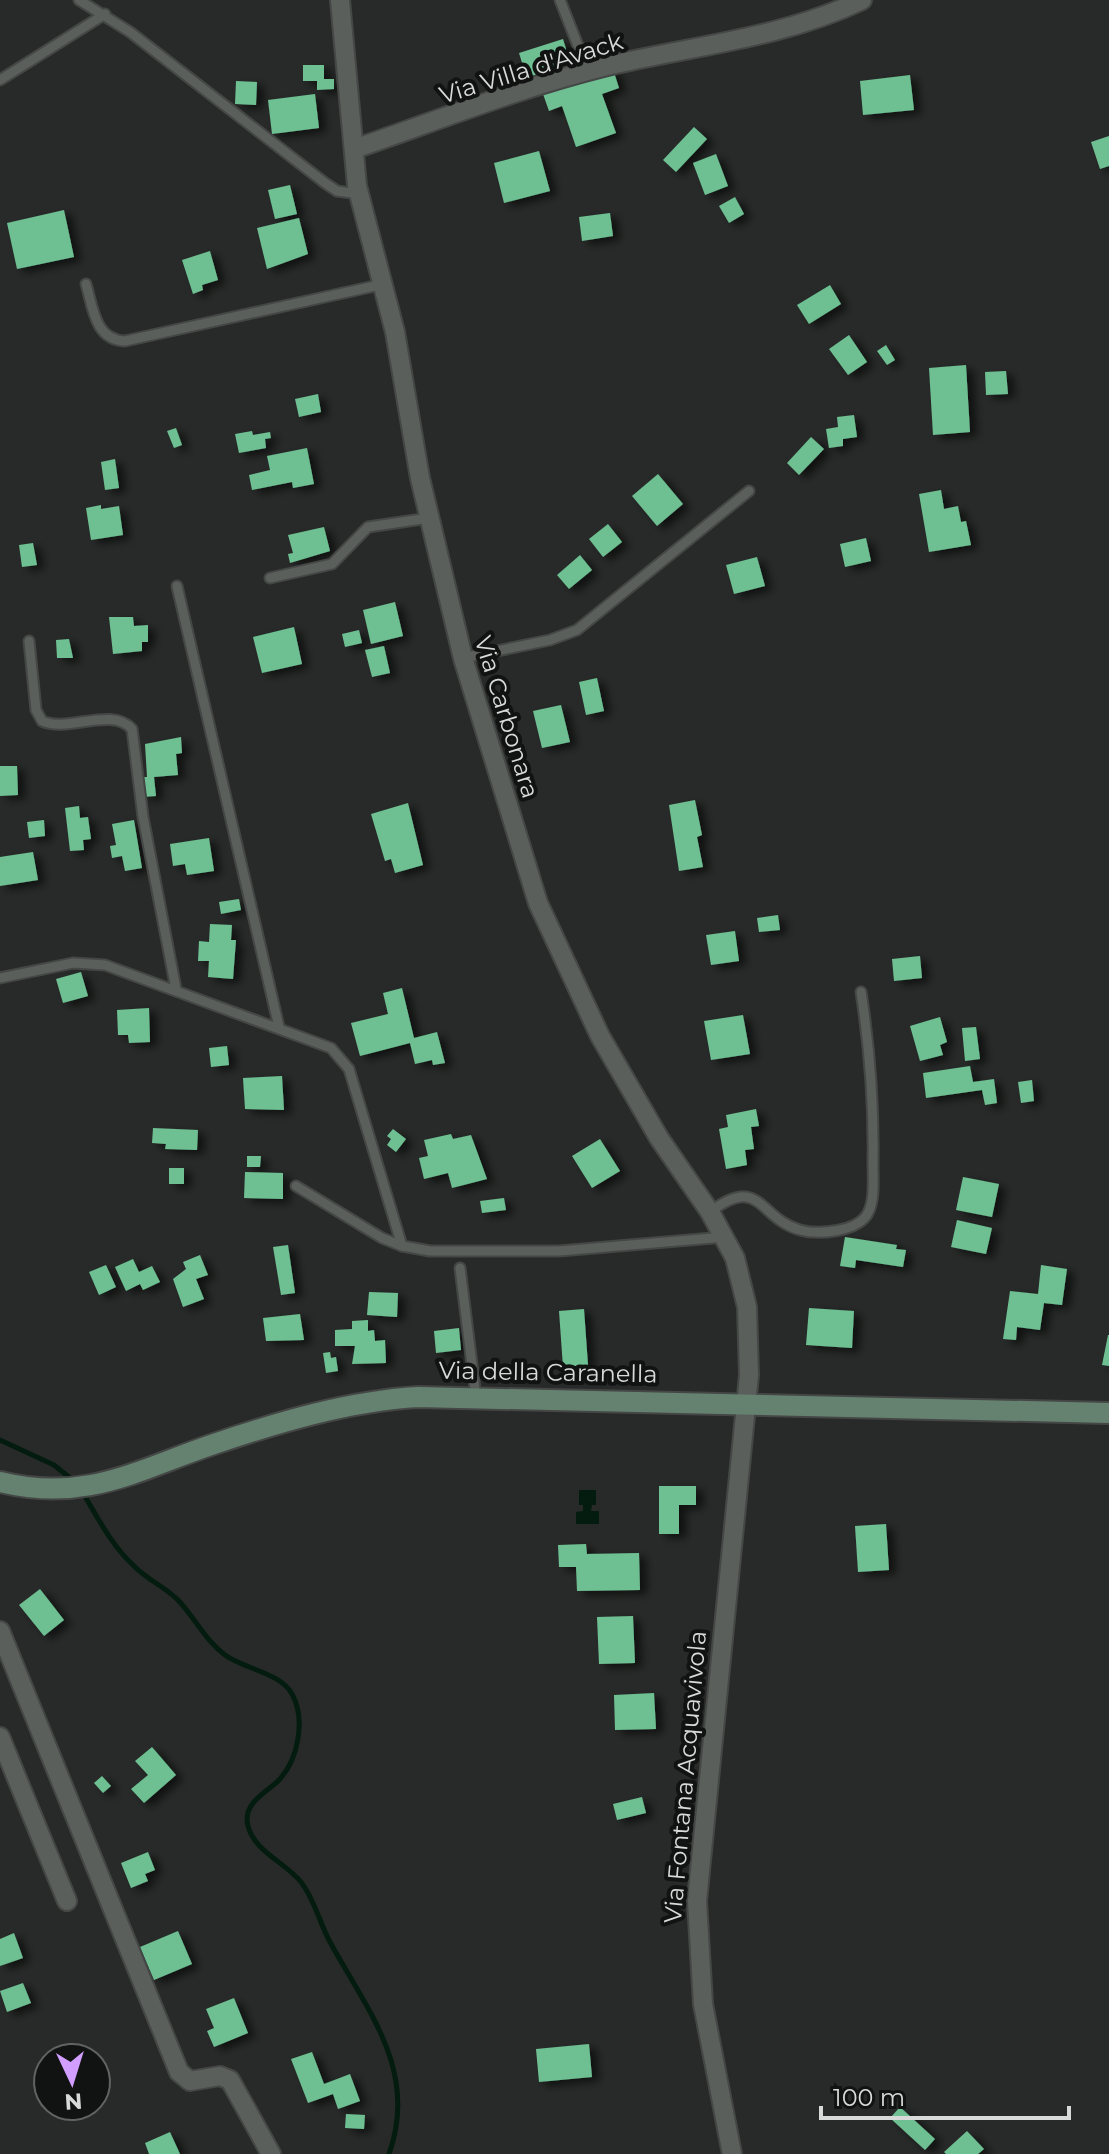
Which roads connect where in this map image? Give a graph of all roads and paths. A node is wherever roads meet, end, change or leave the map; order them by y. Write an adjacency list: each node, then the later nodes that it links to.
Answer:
1 (79, 0): 5 (lane)
2 (340, 0): 8 (street, Via Carbonara)
3 (560, 0): 6 (lane)
4 (862, 0): 6 (street, Via Villa d'Avack)
5 (105, 14): 7 (lane); 9 (lane)
6 (588, 71): 8 (street, Via Villa d'Avack)
7 (0, 80)
8 (354, 149): 9 (street, Via Carbonara)
9 (359, 194): 11 (street, Via Carbonara)
10 (86, 284): 11 (lane)
11 (384, 284): 13 (street, Via Carbonara)
12 (749, 491): 17 (lane)
13 (429, 518): 14 (lane); 17 (street, Via Carbonara)
14 (270, 578)
15 (177, 586): 21 (lane)
16 (29, 641): 19 (lane)
17 (463, 658): 23 (street, Via Carbonara)
18 (0, 978): 19 (lane)
19 (176, 989): 21 (lane)
20 (861, 992): 23 (lane)
21 (279, 1027): 25 (lane)
22 (296, 1186): 25 (lane)
23 (710, 1212): 24 (street, Via Carbonara)
24 (725, 1237): 25 (lane); 28 (street, Via Carbonara)
25 (402, 1246)
26 (460, 1268): 27 (lane)
27 (476, 1397): 28 (main road, Via della Caranella); 30 (main road, Via della Caranella)
28 (745, 1402): 29 (main road, Via della Caranella); 35 (street, Via Fontana Acquavivola)
29 (1109, 1413)
30 (0, 1482)
31 (0, 1631): 34 (street)
32 (0, 1737): 33 (street)
33 (67, 1901)
34 (271, 2154)
35 (732, 2154)

